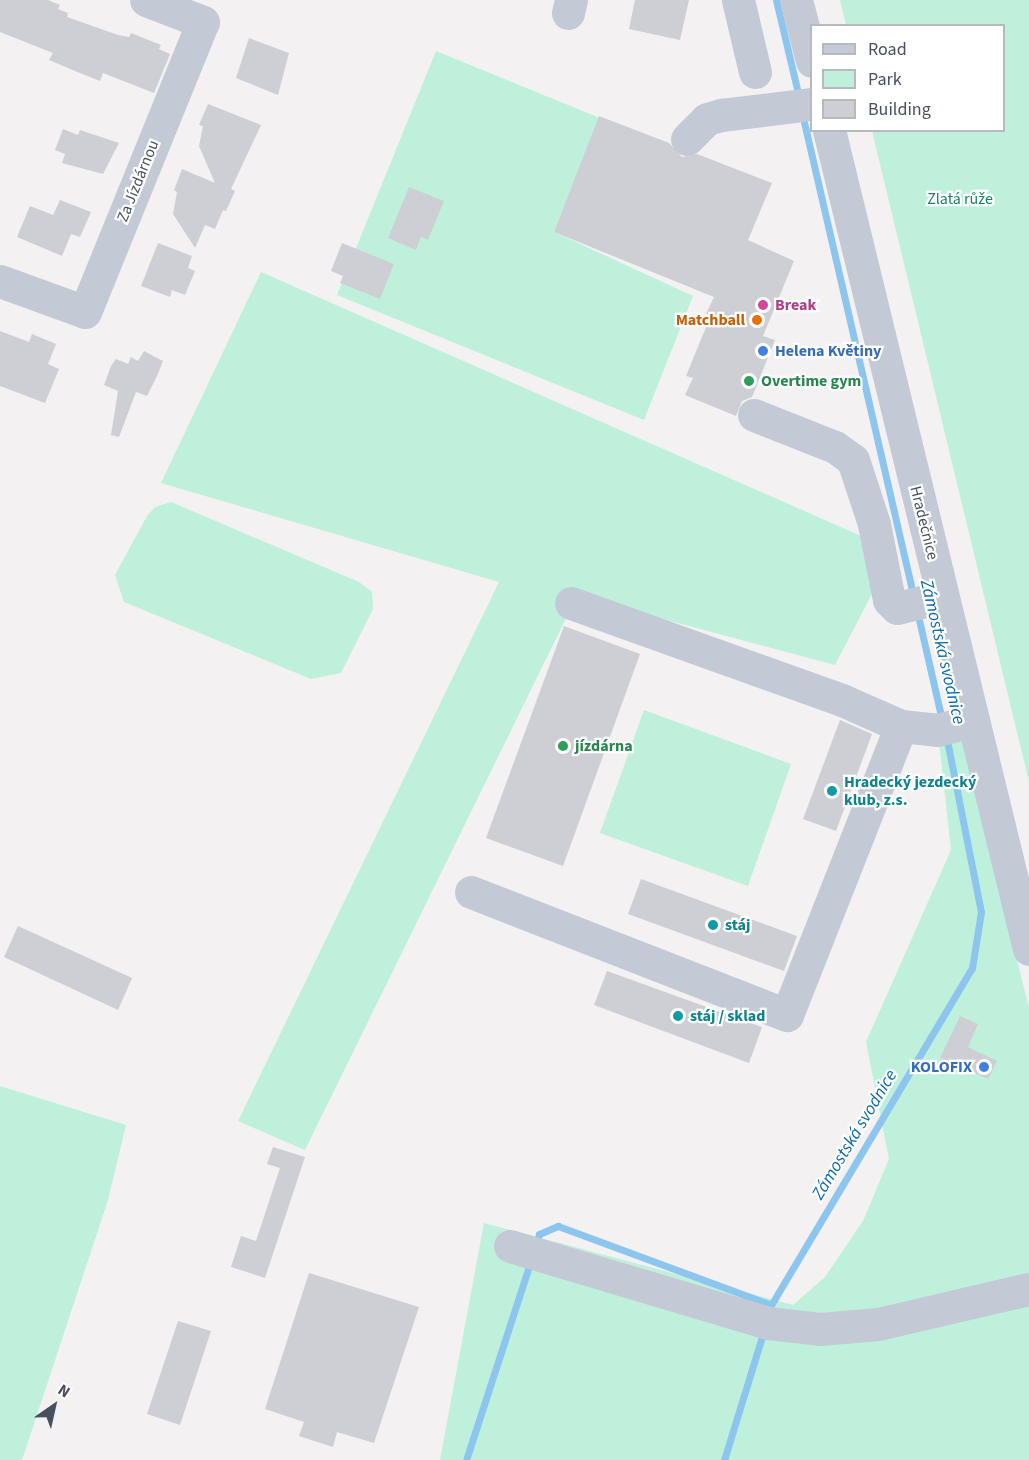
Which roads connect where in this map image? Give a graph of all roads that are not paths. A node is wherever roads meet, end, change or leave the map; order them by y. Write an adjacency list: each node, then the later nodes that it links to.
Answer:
1 (146, 0): 9 (street, Za Jízdárnou)
2 (738, 0): 5 (street)
3 (796, 0): 4 (street)
4 (810, 53)
5 (755, 72)
6 (810, 104): 8 (street)
7 (829, 132): 11 (street, Hradečnice)
8 (687, 140)
9 (0, 281)
10 (754, 415): 11 (street)
11 (942, 597): 13 (street, Hradečnice)
12 (571, 603): 14 (street)
13 (973, 721): 14 (street); 16 (street, Hradečnice)
14 (901, 726): 15 (street)
15 (471, 892)
16 (1029, 949)
17 (510, 1246): 18 (street)
18 (1029, 1289)

